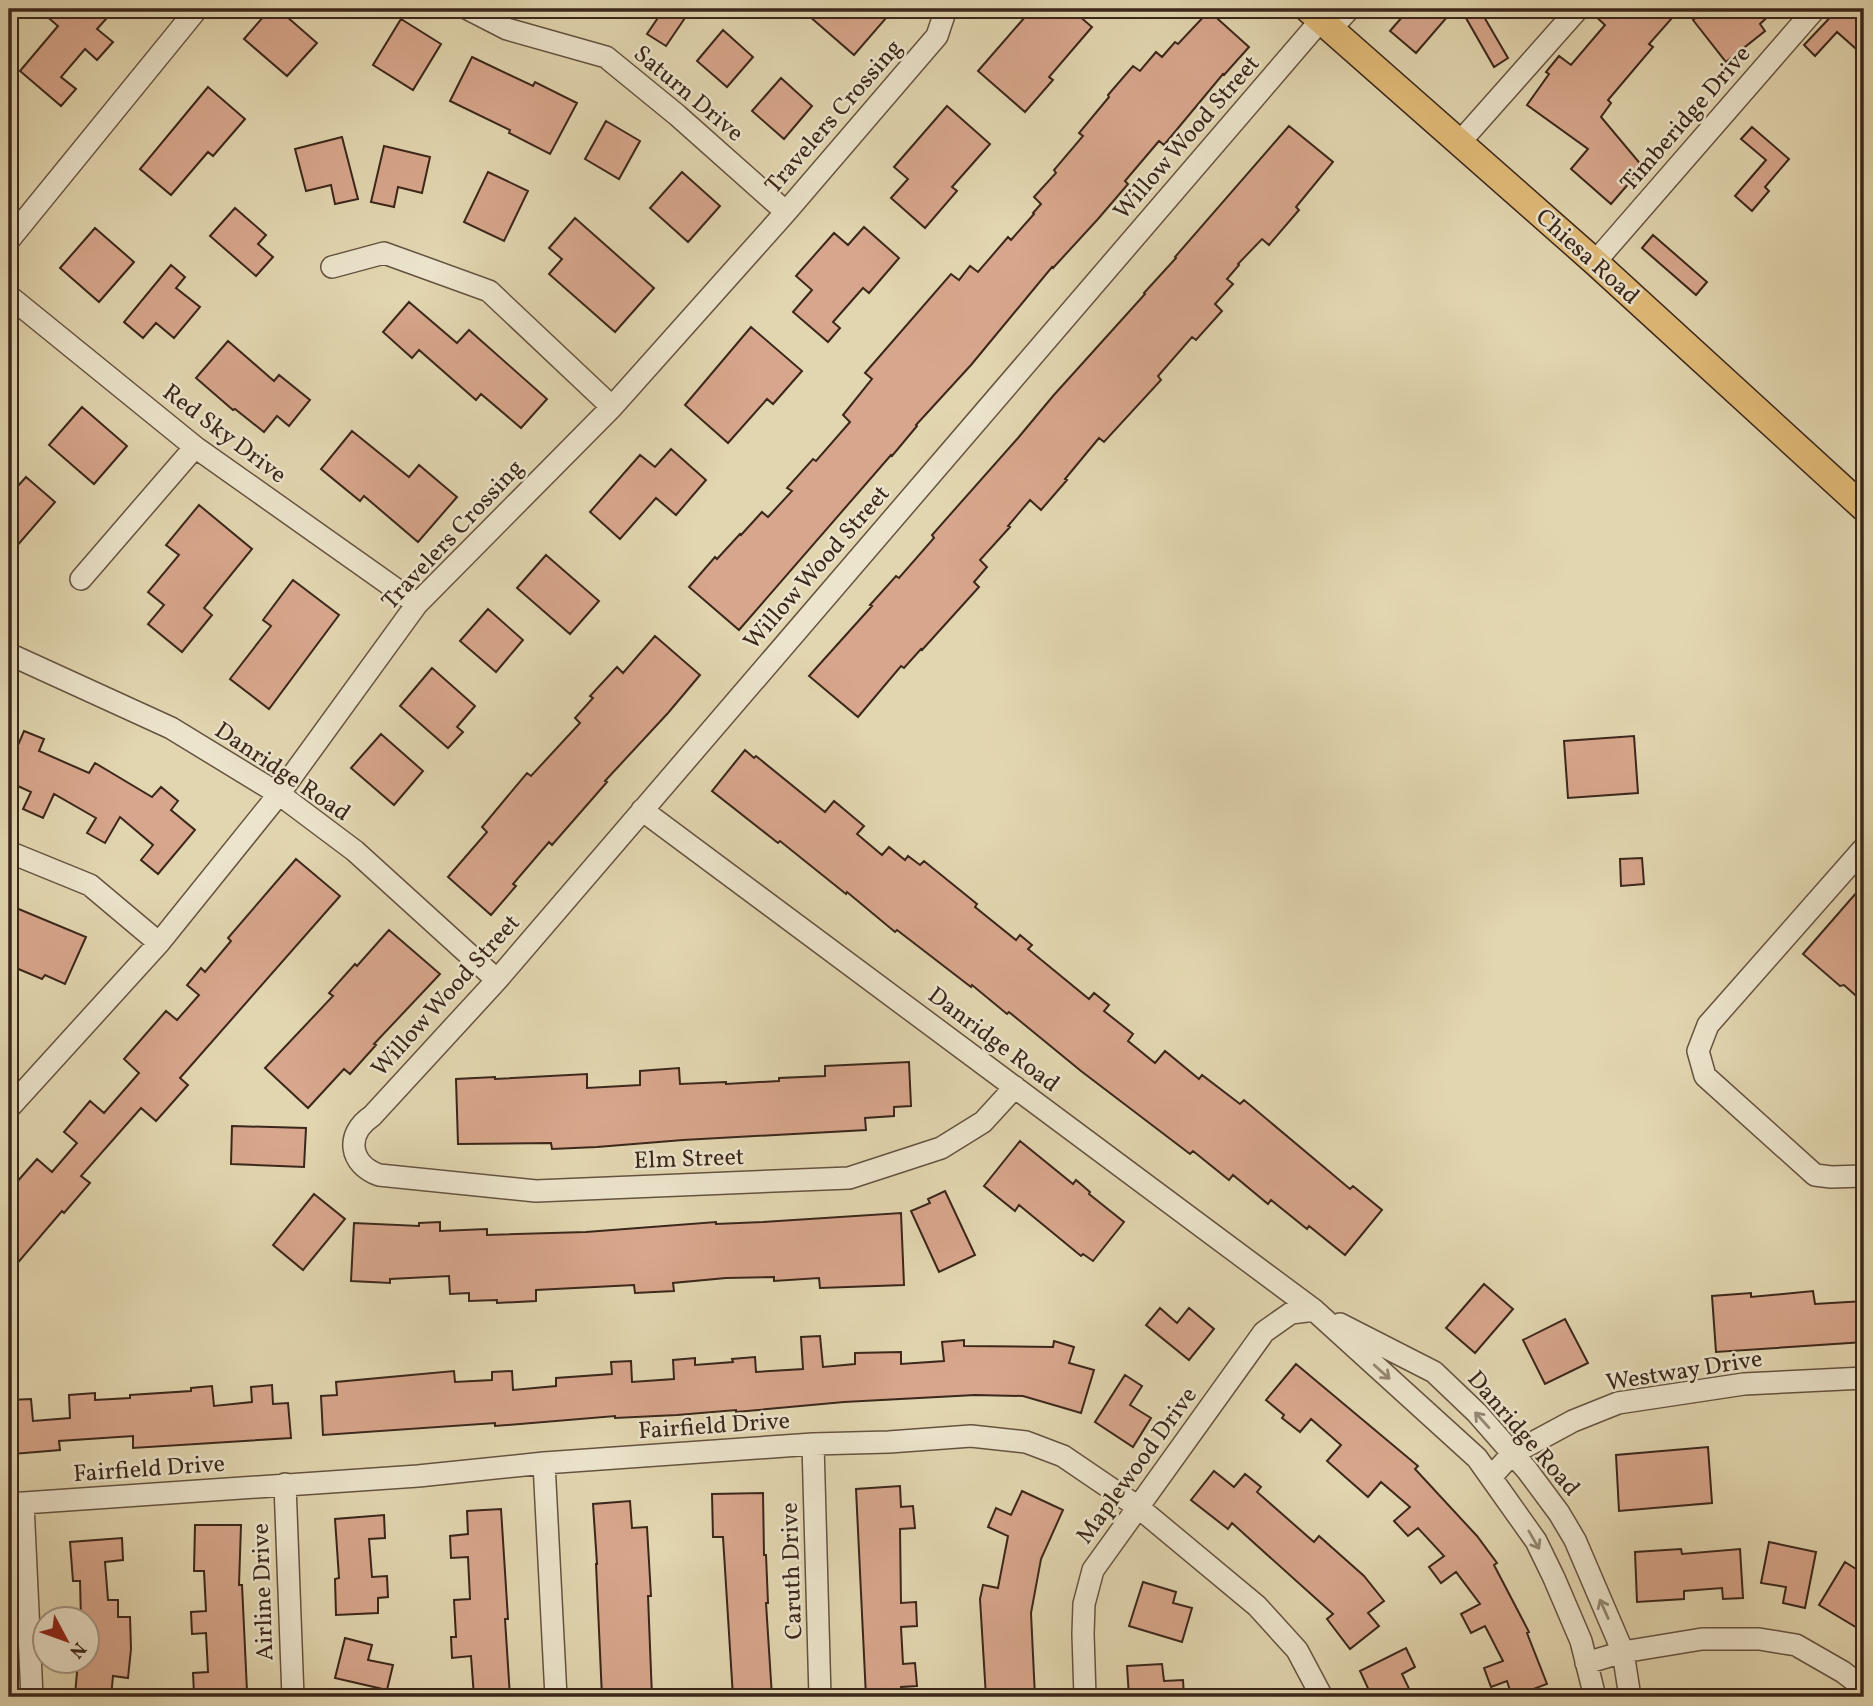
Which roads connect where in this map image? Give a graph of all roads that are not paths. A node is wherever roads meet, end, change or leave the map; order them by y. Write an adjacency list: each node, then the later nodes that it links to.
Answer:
1 (197, 9): 9 (street)
2 (468, 9): 8 (street, Saturn Drive)
3 (946, 9): 8 (street, Travelers Crossing)
4 (1578, 9): 7 (street)
5 (1815, 9): 10 (street, Timberidge Drive)
6 (1328, 16): 7 (main road, Chiesa Road); 20 (street, Willow Wood Street)
7 (1460, 142): 10 (main road, Chiesa Road)
8 (786, 212): 13 (street, Travelers Crossing)
9 (9, 240)
10 (1595, 262): 15 (main road, Chiesa Road)
11 (332, 267): 13 (street)
12 (9, 296): 14 (street, Red Sky Drive)
13 (612, 407): 17 (street, Travelers Crossing)
14 (195, 447): 16 (street); 17 (street, Red Sky Drive)
15 (1864, 508)
16 (81, 579)
17 (417, 604): 19 (street, Travelers Crossing)
18 (9, 654): 19 (street, Danridge Road)
19 (279, 794): 23 (street, Travelers Crossing); 24 (street, Danridge Road)
20 (642, 810): 24 (street, Willow Wood Street); 25 (street, Danridge Road)
21 (1864, 848): 28 (street)
22 (9, 852): 23 (street)
23 (159, 943): 26 (street, Travelers Crossing)
24 (497, 980): 27 (street, Willow Wood Street)
25 (1015, 1087): 27 (street, Elm Street); 29 (street, Danridge Road)
26 (9, 1108)
27 (354, 1148)
28 (1864, 1176)
29 (1314, 1310): 32 (street, Danridge Road, one-way to 29); 34 (street, Danridge Road, one-way to 34); 37 (street, Maplewood Drive)
30 (1864, 1378): 32 (street, Westway Drive)
31 (813, 1444): 33 (street, Fairfield Drive); 37 (street, Fairfield Drive); 44 (street, Caruth Drive)
32 (1512, 1454): 34 (street, Westway Drive); 38 (street, Danridge Road, one-way to 32)
33 (544, 1463): 35 (street, Fairfield Drive); 43 (street)
34 (1491, 1476): 39 (street, Danridge Road, one-way to 39)
35 (285, 1484): 36 (street, Fairfield Drive); 42 (street, Airline Drive)
36 (16, 1504): 41 (street)
37 (1138, 1507): 45 (street, Maplewood Drive); 46 (street, Fairfield Drive)
38 (1623, 1652): 39 (street); 40 (street); 48 (street, Danridge Road)
39 (1586, 1663): 47 (street, Danridge Road)
40 (1864, 1688)
41 (32, 1697)
42 (293, 1697)
43 (556, 1697)
44 (820, 1697)
45 (1085, 1697)
46 (1322, 1697)
47 (1595, 1697)
48 (1630, 1697)

